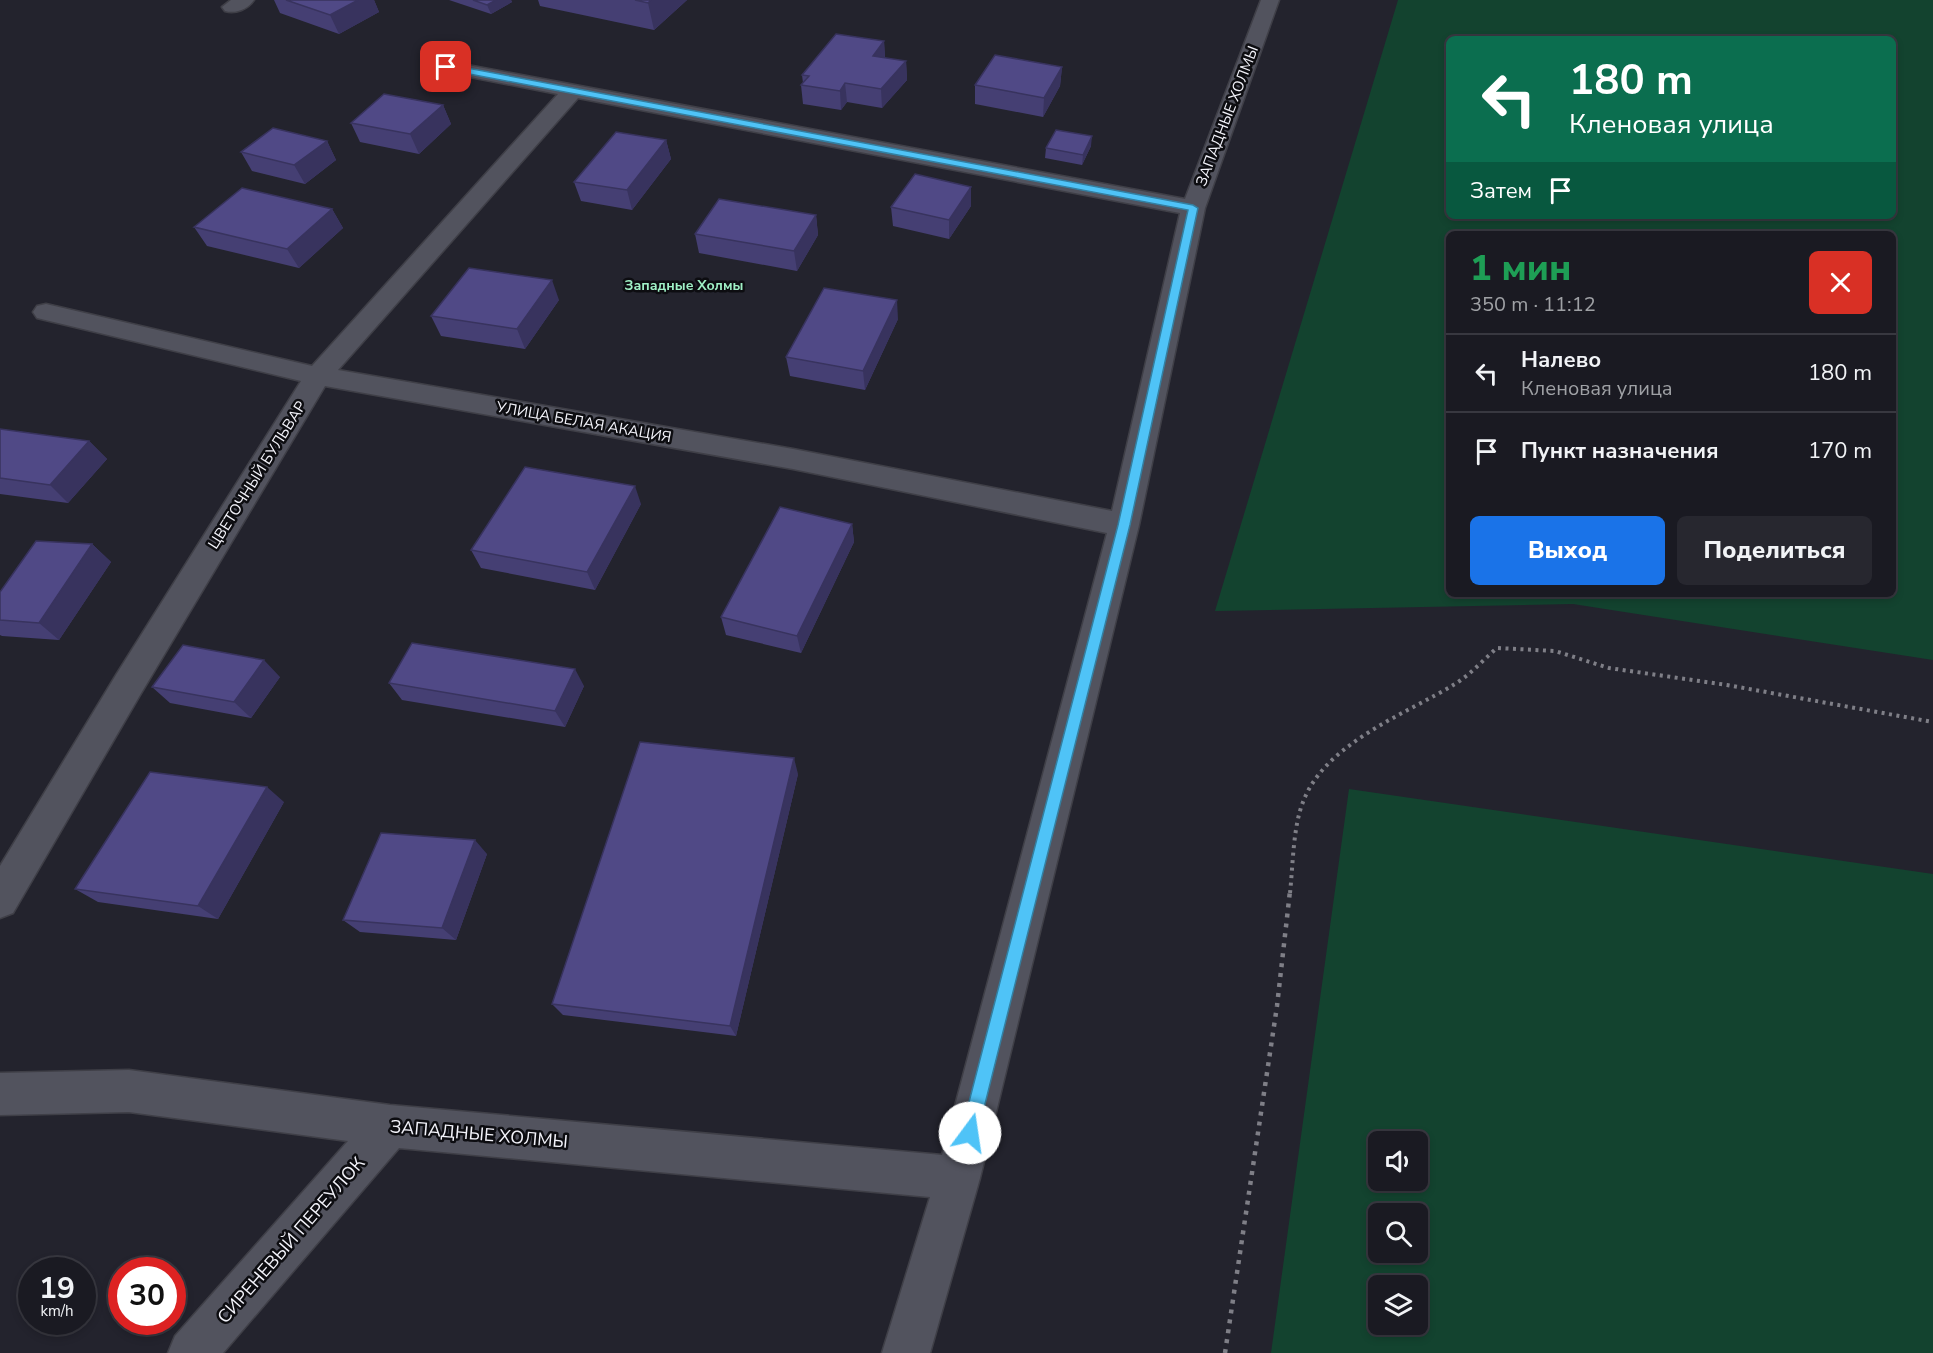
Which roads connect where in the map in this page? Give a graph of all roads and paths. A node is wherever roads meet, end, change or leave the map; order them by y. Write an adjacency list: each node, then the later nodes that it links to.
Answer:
1 (1270, 0): 4 (street, ЗАПАДНЫЕ ХОЛМЫ)
2 (446, 67): 3 (street)
3 (572, 92): 4 (street); 6 (street, ЦВЕТОЧНЫЙ БУЛЬВАР)
4 (1193, 208): 7 (street, ЗАПАДНЫЕ ХОЛМЫ)
5 (45, 312): 6 (street, УЛИЦА БЕЛАЯ АКАЦИЯ)
6 (318, 376): 7 (street, УЛИЦА БЕЛАЯ АКАЦИЯ); 9 (street, ЦВЕТОЧНЫЙ БУЛЬВАР)
7 (1124, 525): 12 (street, ЗАПАДНЫЕ ХОЛМЫ)
8 (1933, 722): 15 (path)
9 (0, 900)
10 (0, 1094): 11 (street, ЗАПАДНЫЕ ХОЛМЫ)
11 (390, 1126): 12 (street, ЗАПАДНЫЕ ХОЛМЫ); 13 (street, СИРЕНЕВЫЙ ПЕРЕУЛОК)
12 (958, 1178): 14 (street, ЗАПАДНЫЕ ХОЛМЫ)
13 (192, 1353)
14 (906, 1353)
15 (1224, 1353)

